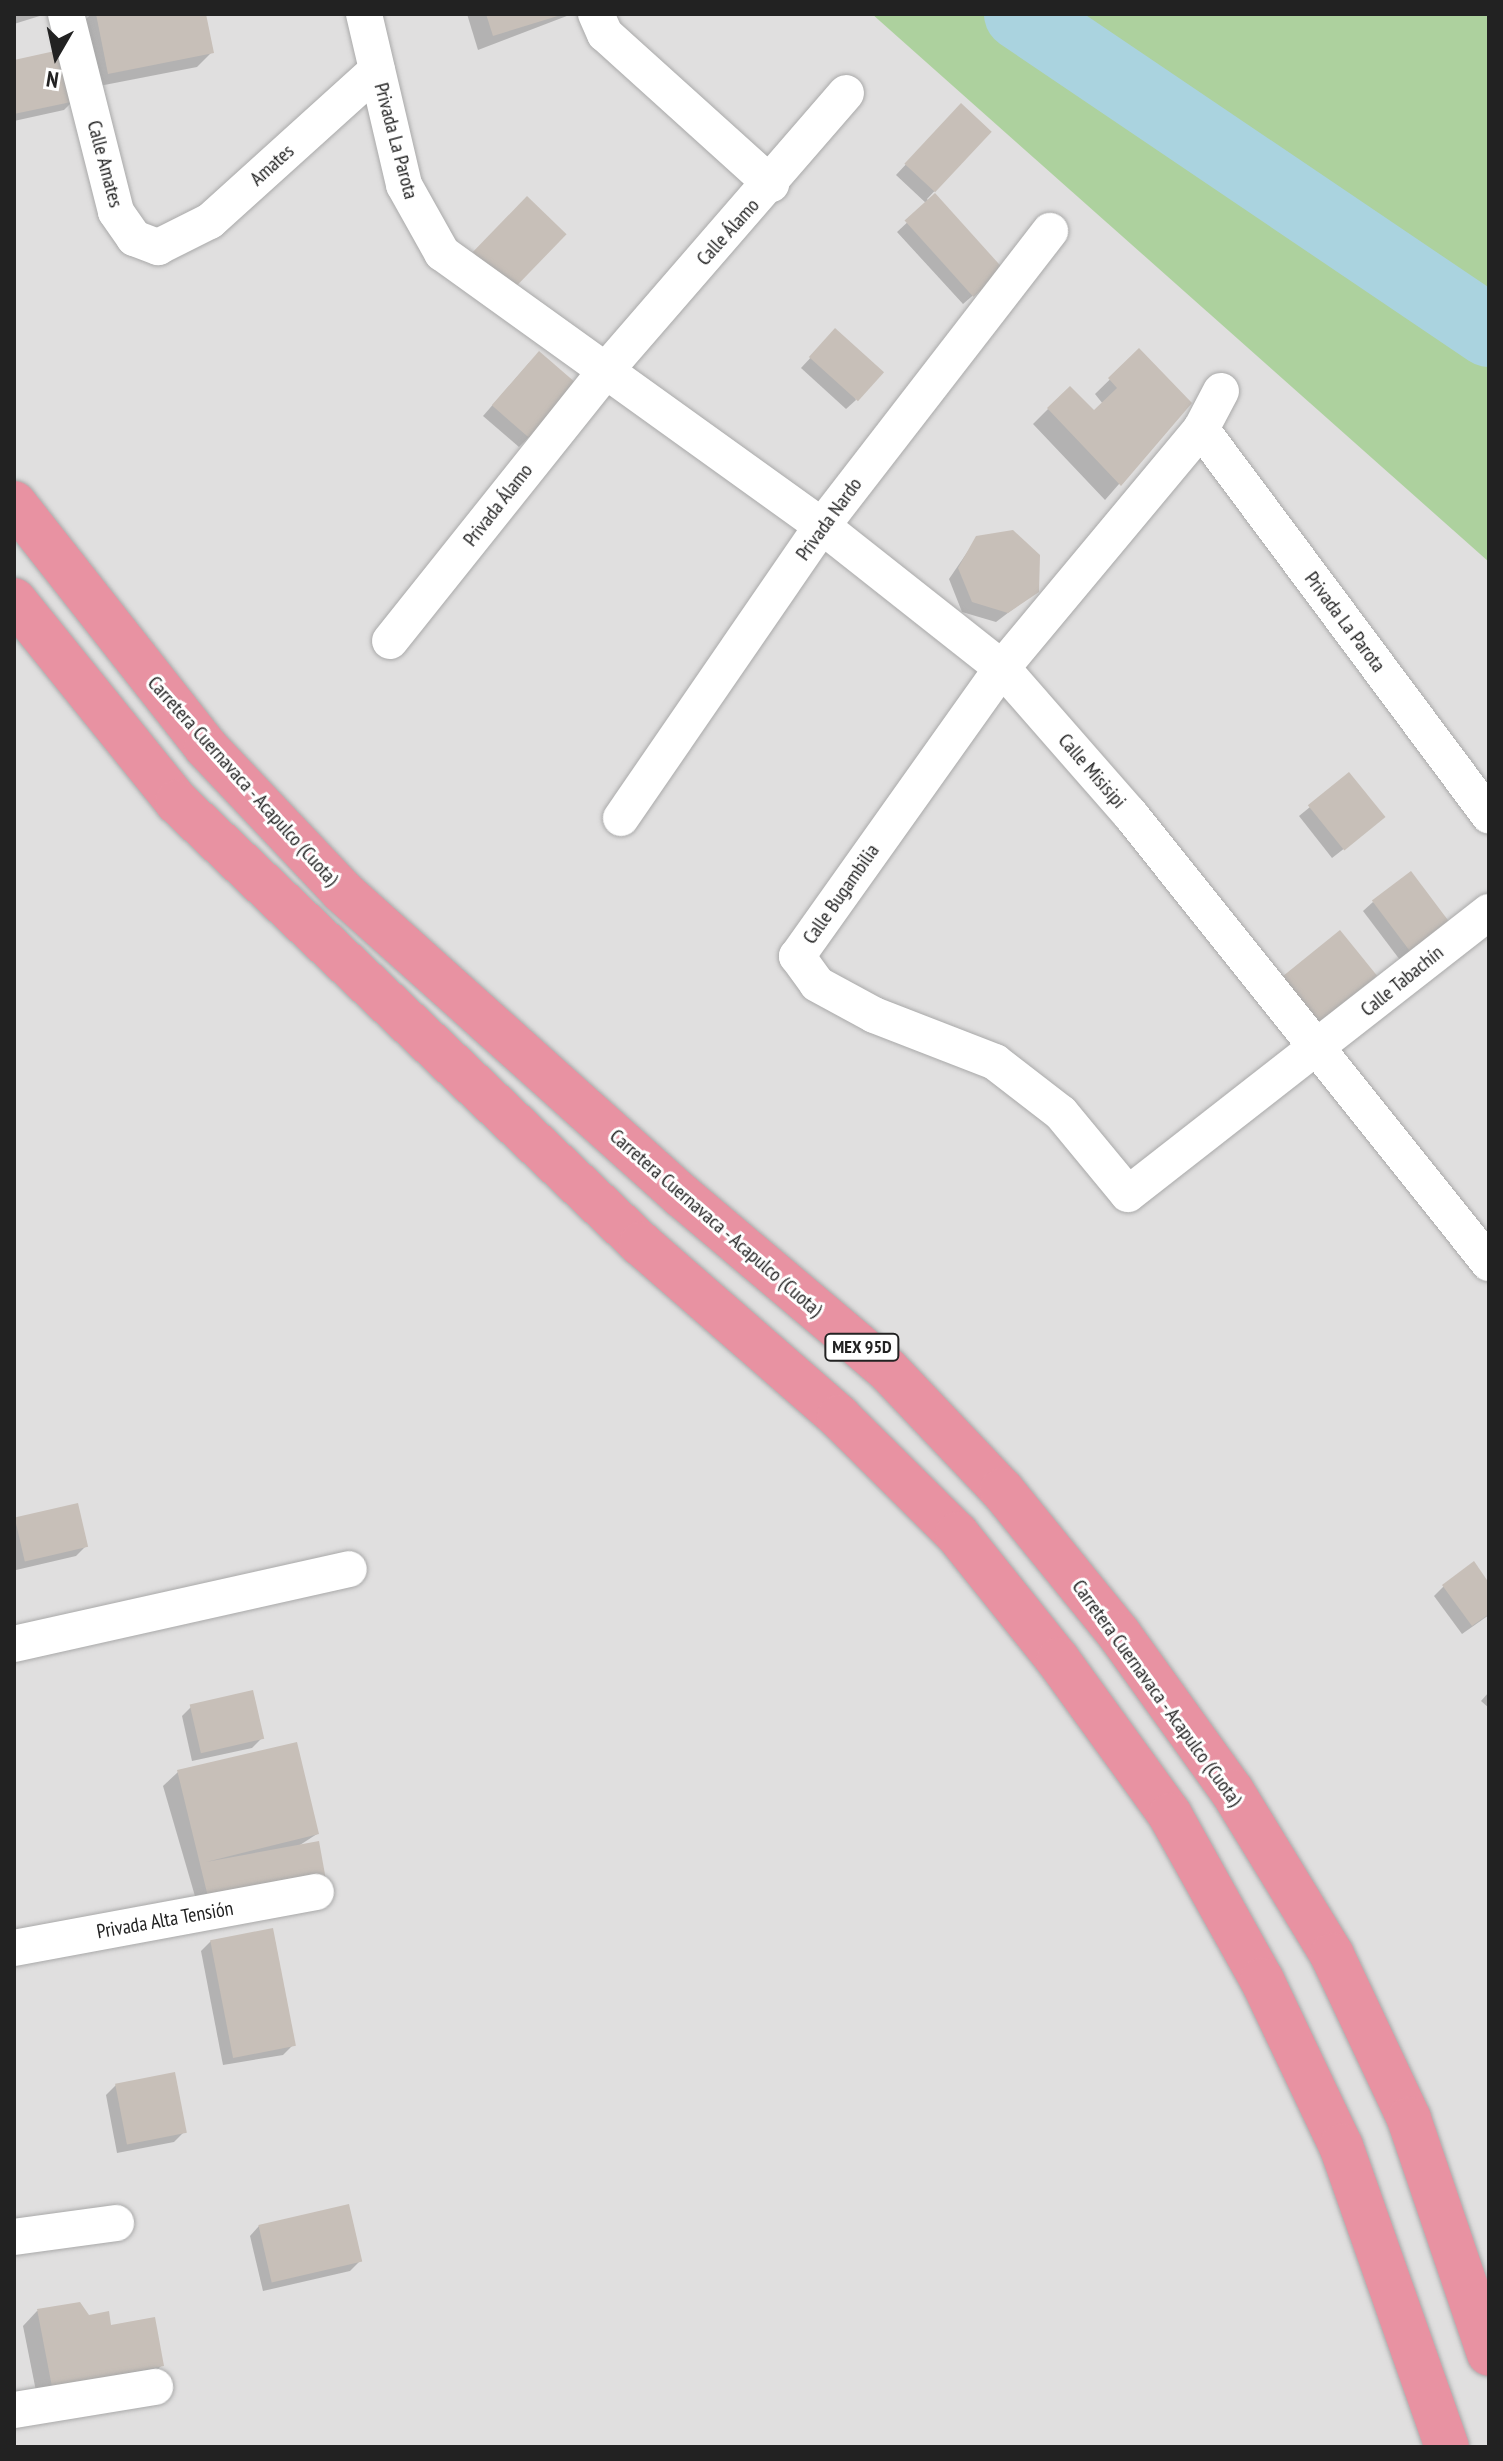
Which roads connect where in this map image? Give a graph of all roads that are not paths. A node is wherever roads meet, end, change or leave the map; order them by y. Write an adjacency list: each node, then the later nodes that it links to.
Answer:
1 (66, 14): 8 (street, Calle Amates)
2 (364, 14): 4 (street, Privada La Parota)
3 (596, 14): 6 (street)
4 (377, 70): 8 (street, Amates); 9 (street, Privada La Parota)
5 (846, 93): 6 (street, Calle Álamo)
6 (771, 184): 9 (street, Calle Álamo)
7 (1050, 231): 13 (street, Privada Nardo)
8 (158, 247)
9 (607, 369): 13 (street, Calle Misisipi); 15 (street, Privada Álamo)
10 (1221, 391): 11 (street, Calle Bugambilia)
11 (1201, 429): 16 (street, Calle Bugambilia); 17 (street, Privada La Parota)
12 (14, 503): 28 (highway, Carretera Cuernavaca - Acapulco (Cuota) / MEX 95D)
13 (822, 526): 16 (street, Calle Misisipi); 18 (street, Privada Nardo)
14 (14, 600): 31 (highway)
15 (390, 641)
16 (1002, 668): 20 (street, Calle Misisipi); 20 (street, Calle Bugambilia)
17 (1489, 816)
18 (621, 818)
19 (1489, 912): 20 (street, Calle Tabachín)
20 (1314, 1051): 21 (street, Calle Misisipi)
21 (1489, 1263)
22 (349, 1569): 23 (street)
23 (14, 1644)
24 (316, 1892): 25 (street, Privada Alta Tensión)
25 (14, 1948)
26 (116, 2223): 27 (street)
27 (14, 2237)
28 (1489, 2354)
29 (155, 2387): 30 (street)
30 (14, 2410)
31 (1447, 2447)

